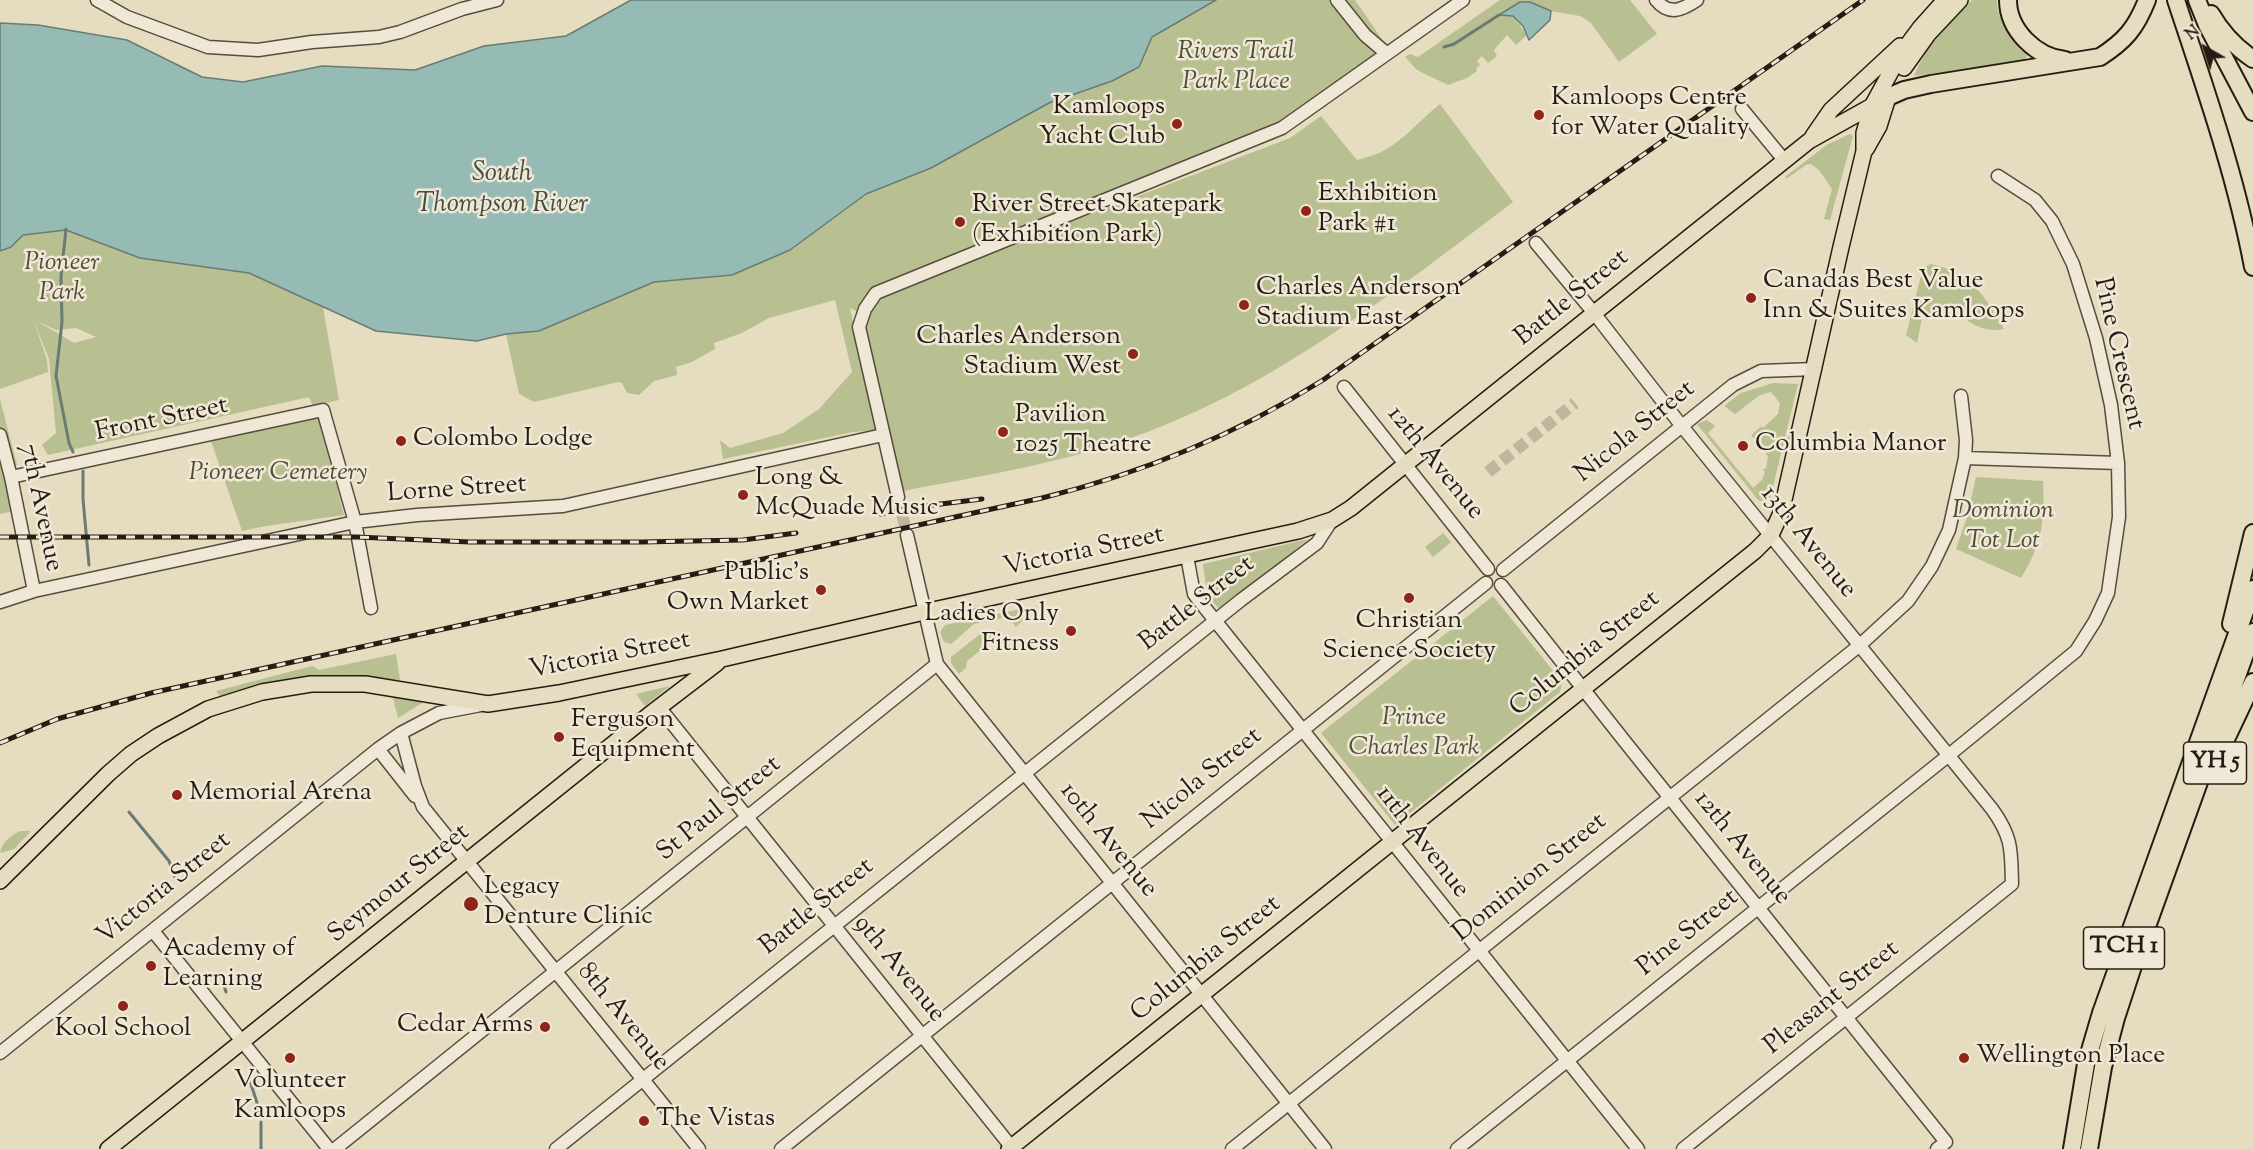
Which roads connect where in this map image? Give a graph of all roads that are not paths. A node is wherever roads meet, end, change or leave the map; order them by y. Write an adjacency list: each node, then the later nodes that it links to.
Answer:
1 (97, 0): 2 (street)
2 (497, 0)
3 (1337, 0): 15 (street)
4 (1463, 0): 15 (street)
5 (1656, 0): 13 (street)
6 (1945, 0): 14 (main road)
7 (1960, 0): 18 (main road)
8 (2008, 0): 17 (highway)
9 (2147, 0): 17 (highway)
10 (2176, 0): 27 (highway)
11 (2197, 0): 21 (highway)
12 (2204, 0): 16 (highway)
13 (1694, 2)
14 (1920, 28): 19 (main road); 22 (main road)
15 (1386, 52): 34 (street)
16 (2253, 59)
17 (2078, 61): 18 (highway)
18 (1888, 97): 19 (main road, Battle Street); 23 (main road, Columbia Street)
19 (1872, 106): 22 (main road, Battle Street); 23 (main road, Columbia Street)
20 (1742, 109): 24 (street)
21 (2253, 112)
22 (1809, 141): 24 (main road, Battle Street)
23 (1864, 151): 29 (main road, Columbia Street)
24 (1784, 160): 28 (main road, Battle Street)
25 (1998, 176): 37 (street, Pine Crescent)
26 (1536, 243): 28 (street, 13th Avenue)
27 (2253, 267)
28 (1594, 313): 32 (street, 13th Avenue); 36 (main road, Battle Street)
29 (1815, 369): 32 (street, Nicola Street); 44 (main road, Columbia Street)
30 (1344, 387): 36 (street, 12th Avenue)
31 (1961, 396): 35 (street, Dominion Street)
32 (1681, 425): 44 (street, 13th Avenue); 47 (street, Nicola Street)
33 (0, 435): 38 (street, 7th Avenue)
34 (883, 435): 39 (street); 41 (street, Lorne Street)
35 (1965, 458): 37 (street); 57 (street, Dominion Street)
36 (1406, 464): 40 (main road, Battle Street); 46 (street, 12th Avenue)
37 (2118, 464): 68 (street, Pine Crescent)
38 (11, 477): 41 (street, Front Street); 51 (street, 7th Avenue)
39 (898, 497)
40 (1332, 520): 45 (main road, Victoria Street); 55 (street, Battle Street)
41 (356, 522): 51 (street, Lorne Street); 53 (street)
42 (2253, 532): 67 (highway, YH 5)
43 (907, 535): 54 (street, 10th Avenue)
44 (1771, 535): 57 (street, 13th Avenue); 61 (main road, Columbia Street)
45 (1186, 556): 54 (main road, Victoria Street); 55 (street, 11th Avenue)
46 (1488, 568): 47 (street); 48 (street)
47 (1503, 570): 49 (street)
48 (1486, 583): 49 (street); 64 (street, Nicola Street)
49 (1502, 585): 61 (street, 12th Avenue)
50 (2253, 589): 67 (highway, TCH 1)
51 (34, 591): 52 (street, Lorne Street)
52 (0, 602)
53 (371, 608)
54 (924, 612): 58 (main road, Victoria Street); 59 (street, 10th Avenue)
55 (1216, 620): 64 (street, 11th Avenue); 69 (street, Battle Street)
56 (2253, 632): 74 (highway, TCH 1)
57 (1860, 645): 68 (street, 13th Avenue); 70 (street, Dominion Street)
58 (722, 659): 62 (main road, Victoria Street); 63 (main road, Seymour Street)
59 (937, 664): 69 (street, 10th Avenue); 72 (street, St Paul Street)
60 (2253, 682): 74 (highway, YH 5)
61 (1584, 688): 70 (street, 12th Avenue); 73 (main road, Columbia Street)
62 (488, 704): 65 (street, Victoria Street); 76 (main road)
63 (659, 707): 72 (street, 9th Avenue); 75 (main road, Seymour Street)
64 (1302, 729): 73 (street, 11th Avenue); 77 (street, Nicola Street)
65 (401, 733): 66 (street, Victoria Street); 71 (street, 8th Avenue)
66 (378, 750): 71 (street); 81 (street, Victoria Street)
67 (2195, 752): 105 (highway, TCH 1)
68 (1949, 755): 78 (street, 13th Avenue); 79 (street, Pine Street)
69 (1025, 774): 77 (street, 10th Avenue); 80 (street, Battle Street)
70 (1671, 797): 79 (street, 12th Avenue); 82 (street, Dominion Street)
71 (423, 807): 75 (street, 8th Avenue)
72 (747, 818): 80 (street, 9th Avenue); 83 (street, St Paul Street)
73 (1392, 842): 82 (street, 11th Avenue); 84 (main road, Columbia Street)
74 (2177, 843): 106 (highway, TCH 1)
75 (466, 862): 83 (street, 8th Avenue); 87 (main road, Seymour Street)
76 (0, 881)
77 (1112, 883): 84 (street, 10th Avenue); 86 (street, Nicola Street)
78 (2012, 884): 85 (street, Pleasant Street)
79 (1759, 907): 85 (street, 12th Avenue); 89 (street, Pine Street)
80 (834, 926): 86 (street, 9th Avenue); 90 (street, Battle Street)
81 (153, 931): 87 (street); 88 (street, Victoria Street)
82 (1478, 950): 89 (street, 11th Avenue); 91 (street, Dominion Street)
83 (555, 972): 90 (street, 8th Avenue); 96 (street, St Paul Street)
84 (1201, 995): 91 (street, 10th Avenue); 93 (main road, Columbia Street)
85 (1847, 1017): 92 (street, 12th Avenue); 104 (street, Pleasant Street)
86 (922, 1036): 93 (street, 9th Avenue); 99 (street, Nicola Street)
87 (242, 1041): 94 (main road, Seymour Street); 95 (street)
88 (0, 1053)
89 (1567, 1061): 102 (street, Pine Street); 103 (street, 11th Avenue)
90 (643, 1079): 97 (street, Battle Street); 98 (street, 8th Avenue)
91 (1289, 1103): 100 (street, Dominion Street); 101 (street, 10th Avenue)
92 (1942, 1145)
93 (1011, 1148)
94 (108, 1149)
95 (328, 1149)
96 (335, 1149)
97 (556, 1149)
98 (699, 1149)
99 (782, 1149)
100 (1232, 1149)
101 (1325, 1149)
102 (1457, 1149)
103 (1638, 1149)
104 (1683, 1149)
105 (2072, 1149)
106 (2089, 1149)

